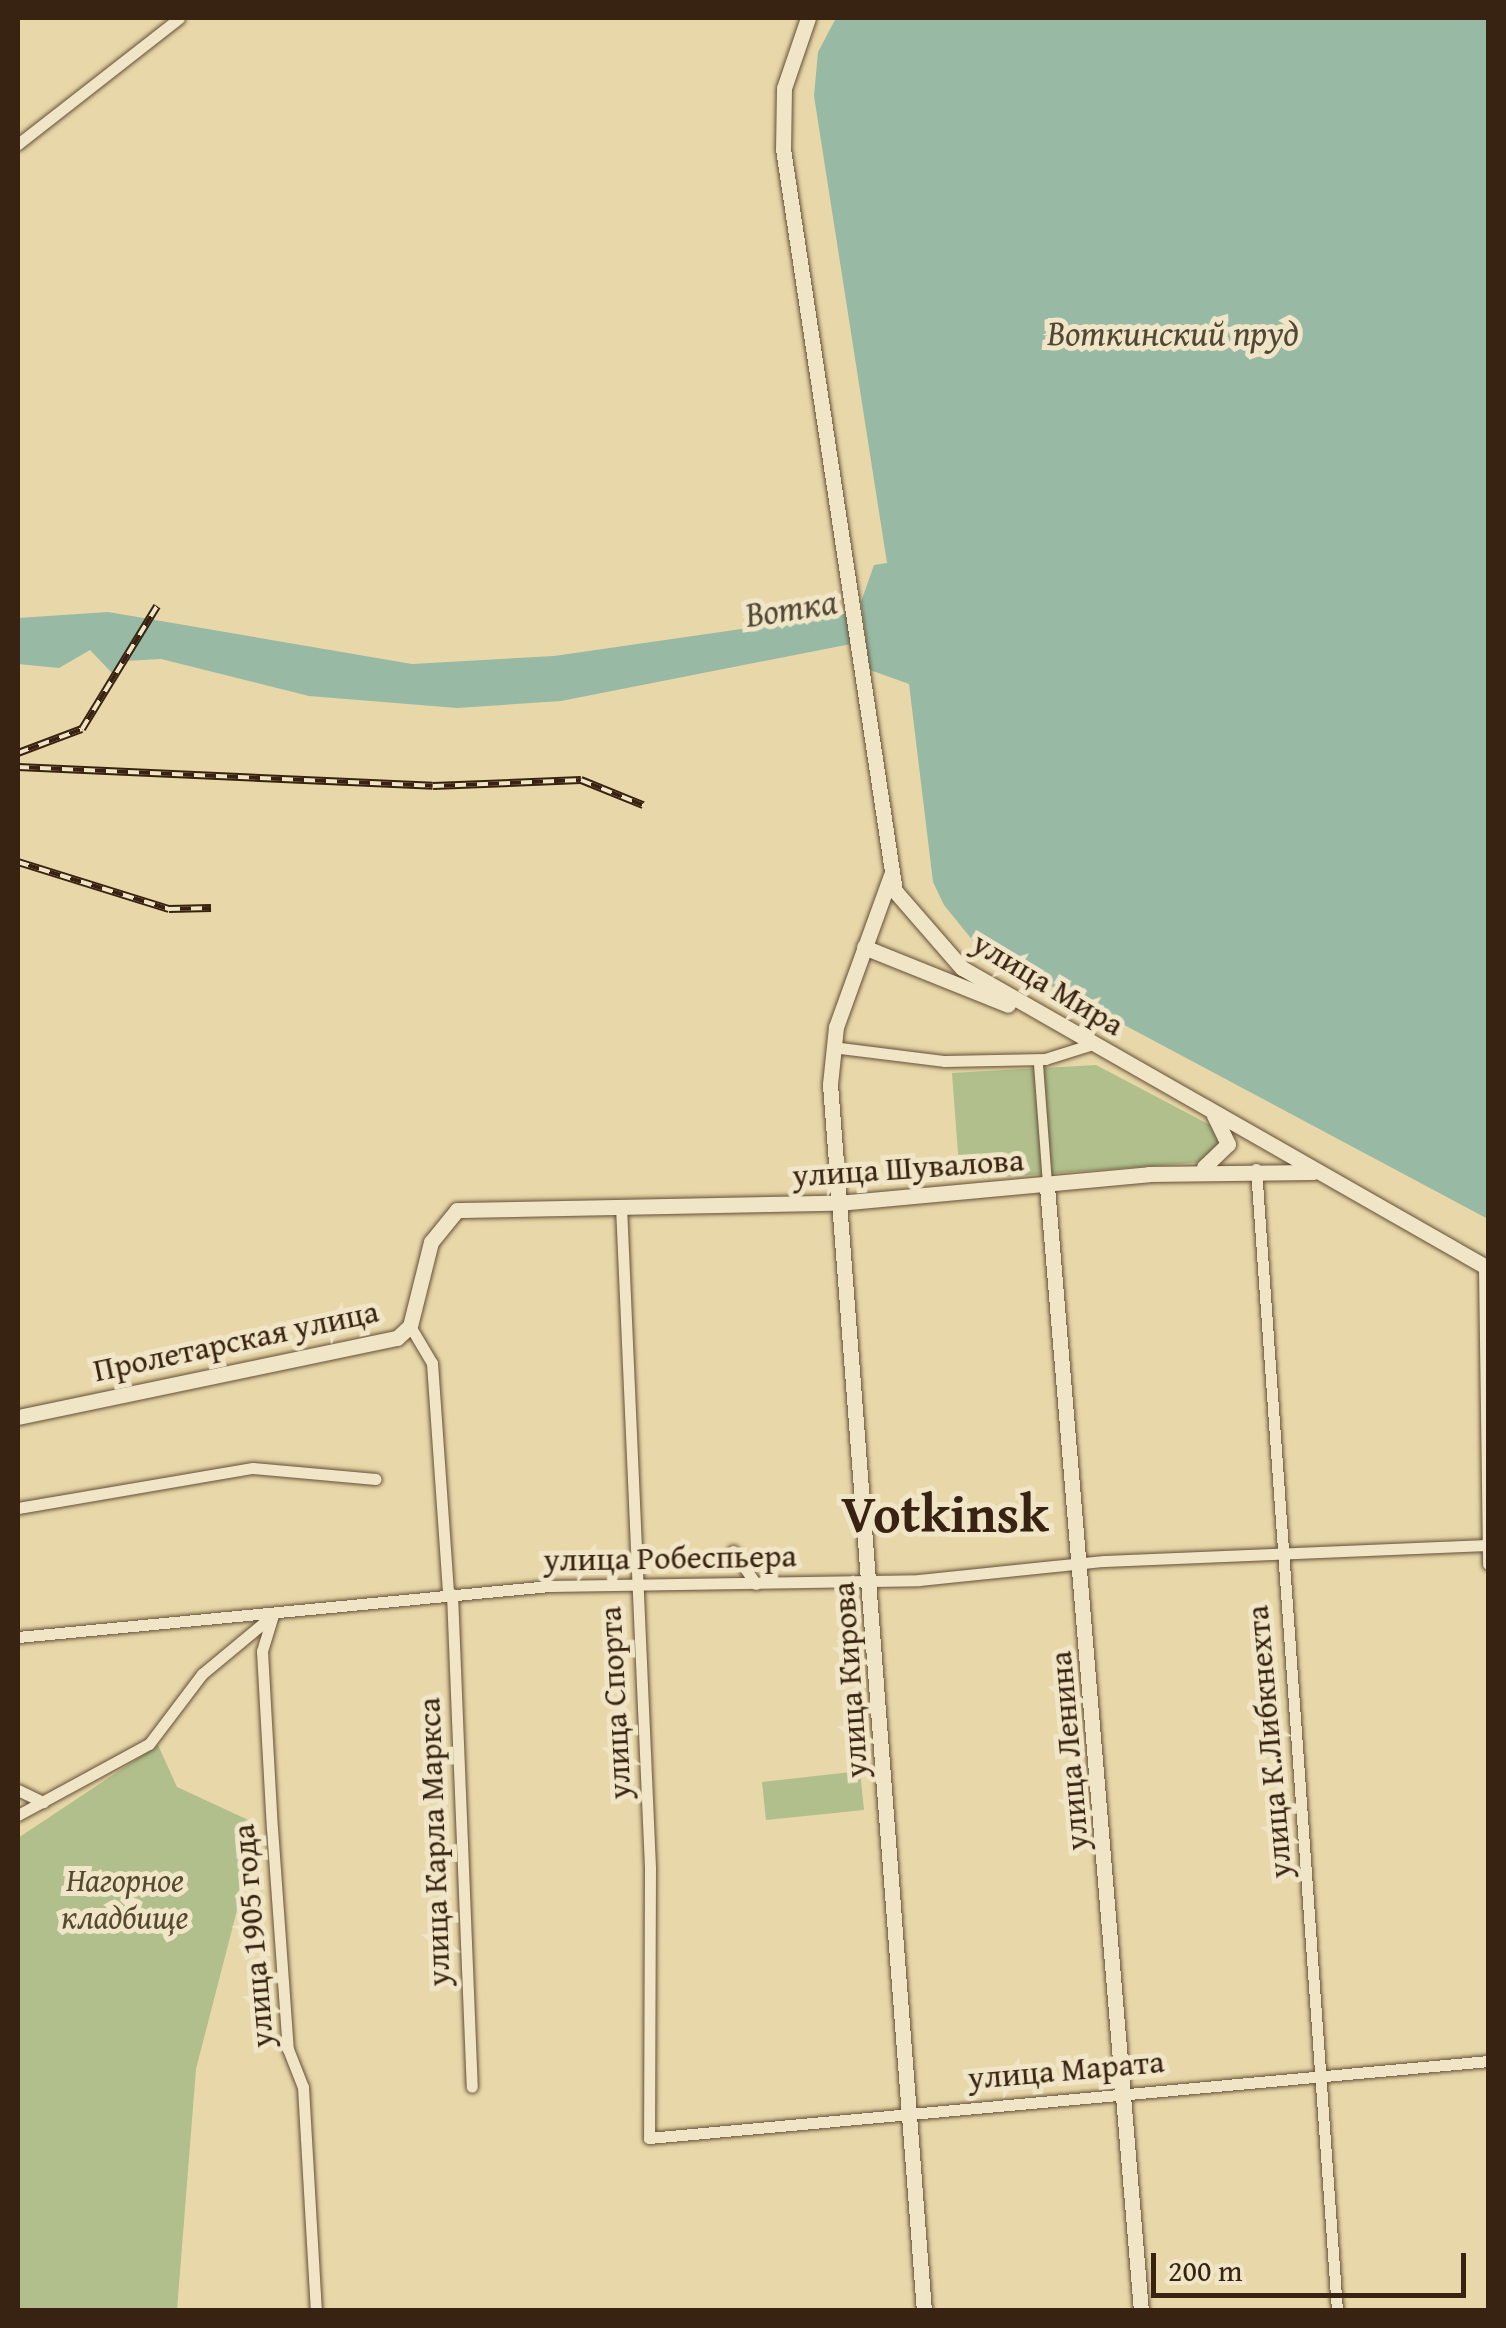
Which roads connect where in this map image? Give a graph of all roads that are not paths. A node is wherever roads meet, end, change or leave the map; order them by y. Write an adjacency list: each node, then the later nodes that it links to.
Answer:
1 (179, 18): 3 (street)
2 (808, 18): 4 (main road)
3 (18, 144)
4 (890, 875): 5 (main road, улица Кирова); 6 (main road, улица Мира)
5 (864, 947): 6 (main road); 8 (main road, улица Кирова)
6 (1054, 1023): 7 (main road, улица Мира)
7 (1093, 1044): 8 (street); 10 (main road, улица Мира)
8 (832, 1048): 15 (main road, улица Кирова)
9 (1038, 1064): 14 (street)
10 (1209, 1108): 12 (main road); 13 (main road, улица Мира)
11 (1256, 1169): 12 (main road, улица Мира); 13 (main road, улица Мира); 24 (street, улица К.Либкнехта)
12 (1197, 1171): 14 (main road, улица Шувалова)
13 (1331, 1176): 17 (main road, улица Мира)
14 (1048, 1187): 15 (main road, улица Шувалова); 25 (main road, улица Ленина)
15 (838, 1203): 16 (main road, улица Шувалова); 27 (main road, улица Кирова)
16 (621, 1206): 18 (main road, Пролетарская улица); 28 (street, улица Спорта)
17 (1486, 1268): 22 (street)
18 (410, 1326): 19 (main road, Пролетарская улица); 30 (street, улица Карла Маркса)
19 (18, 1416)
20 (376, 1479): 21 (street)
21 (18, 1508)
22 (1488, 1546): 24 (street, улица Робеспьера); 26 (street)
23 (733, 1551): 29 (street)
24 (1282, 1554): 25 (street, улица Робеспьера); 37 (street, улица К.Либкнехта)
25 (1080, 1564): 27 (street, улица Робеспьера); 39 (main road, улица Ленина)
26 (1488, 1564)
27 (870, 1582): 29 (street, улица Робеспьера); 40 (main road, улица Кирова)
28 (638, 1583): 29 (street, улица Робеспьера); 30 (street, улица Робеспьера); 41 (street, улица Спорта)
29 (756, 1584)
30 (450, 1594): 31 (street, улица Робеспьера); 38 (street, улица Карла Маркса)
31 (273, 1615): 32 (street, улица Робеспьера); 34 (street); 42 (street, улица 1905 года)
32 (18, 1637)
33 (18, 1790): 34 (street)
34 (43, 1802): 35 (street)
35 (18, 1816)
36 (1488, 2061): 37 (street, улица Марата)
37 (1323, 2078): 39 (street, улица Марата); 45 (street, улица К.Либкнехта)
38 (472, 2087)
39 (1124, 2091): 40 (street, улица Марата); 44 (main road, улица Ленина)
40 (909, 2111): 41 (street, улица Марата); 43 (main road, улица Кирова)
41 (650, 2138)
42 (316, 2310)
43 (924, 2310)
44 (1142, 2310)
45 (1336, 2310)

